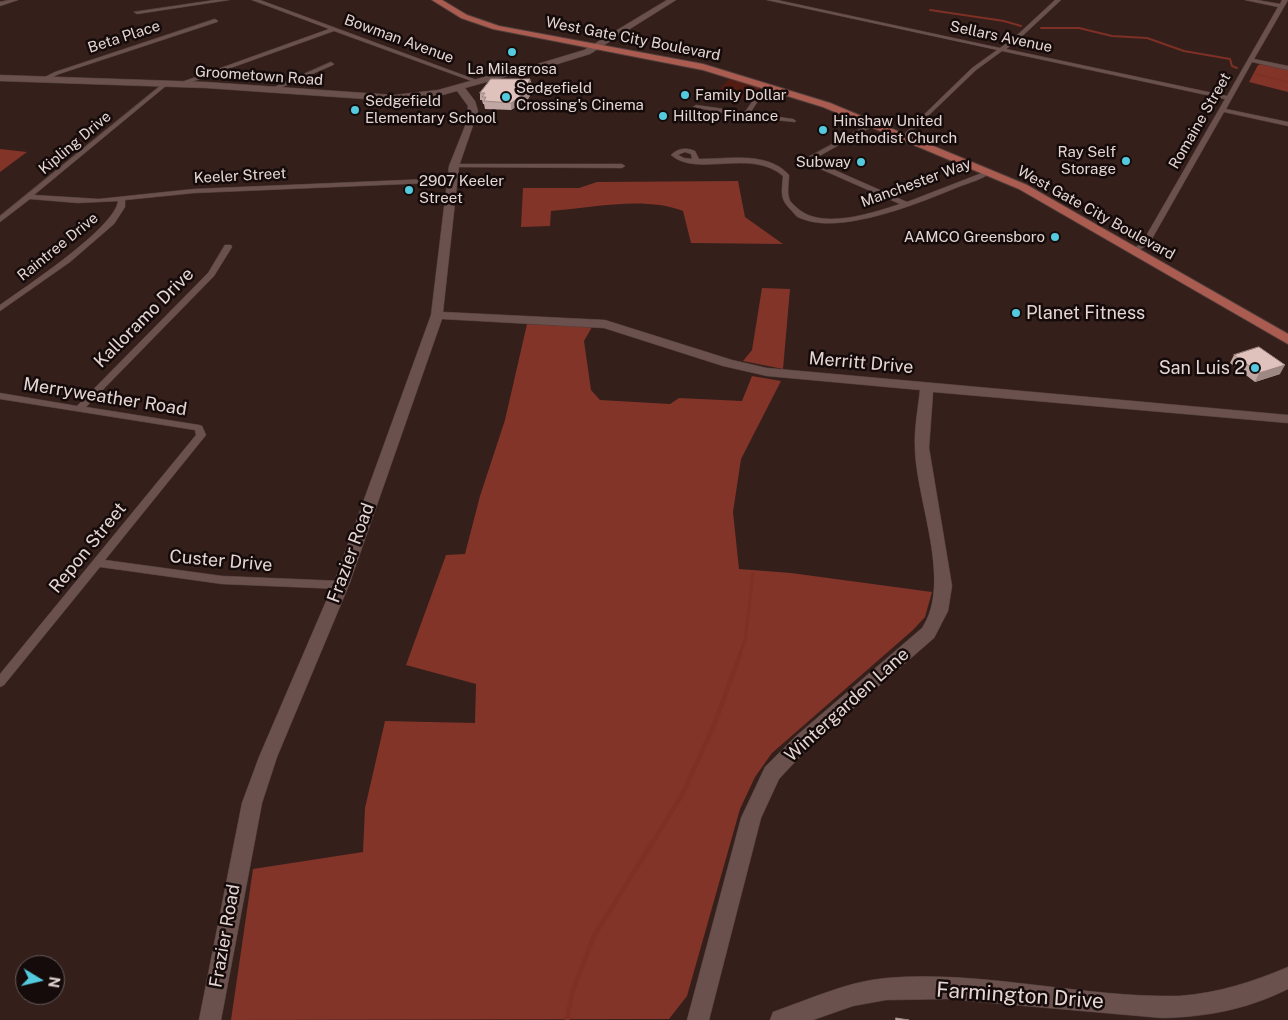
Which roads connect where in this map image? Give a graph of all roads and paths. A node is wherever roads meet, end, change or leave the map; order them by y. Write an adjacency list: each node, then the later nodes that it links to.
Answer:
1 (15, 0): 12 (street)
2 (226, 0): 16 (street)
3 (255, 0): 19 (street, Bowman Avenue)
4 (436, 0): 21 (main road, West Gate City Boulevard)
5 (657, 0): 18 (street)
6 (672, 0): 20 (street, Groometown Road)
7 (770, 0): 13 (street, Sellars Avenue)
8 (806, 0): 13 (street)
9 (1058, 0): 22 (street)
10 (1248, 0): 14 (street)
11 (1286, 0): 14 (street, Romaine Street)
12 (0, 4)
13 (799, 6): 22 (street, Sellars Avenue)
14 (1282, 6): 23 (street, Romaine Street)
15 (469, 8): 20 (main road, West Gate City Boulevard)
16 (137, 12)
17 (215, 20): 28 (street, Beta Place)
18 (610, 27)
19 (334, 29): 29 (street, Bowman Avenue); 31 (street)
20 (596, 42): 21 (main road, West Gate City Boulevard); 26 (street, Groometown Road); 33 (main road, West Gate City Boulevard); 36 (main road, West Gate City Boulevard)
21 (582, 44): 26 (street, Groometown Road)
22 (1001, 50): 35 (street, Sellars Avenue); 43 (street)
23 (1252, 60): 25 (street); 35 (street, Romaine Street)
24 (332, 64): 34 (street)
25 (1288, 68)
26 (512, 72): 29 (street, Groometown Road)
27 (2, 80): 28 (street, Groometown Road)
28 (42, 80): 30 (street, Groometown Road)
29 (479, 82): 32 (street, Groometown Road)
30 (165, 84): 31 (street, Groometown Road); 49 (street, Kipling Drive)
31 (181, 84): 34 (street, Groometown Road)
32 (459, 88): 34 (street, Groometown Road); 45 (street, Frazier Road)
33 (774, 89): 36 (main road, West Gate City Boulevard); 39 (street)
34 (271, 90)
35 (1228, 98): 38 (street, Romaine Street)
36 (826, 105): 41 (main road, West Gate City Boulevard)
37 (696, 107): 39 (street)
38 (1222, 110): 42 (street); 54 (street, Romaine Street)
39 (746, 114): 40 (street)
40 (793, 121)
41 (873, 124): 43 (main road, West Gate City Boulevard); 51 (street)
42 (1288, 124)
43 (904, 137): 47 (main road, West Gate City Boulevard)
44 (696, 160): 51 (street, Manchester Way)
45 (454, 166): 46 (street); 48 (street, Frazier Road)
46 (622, 166)
47 (989, 172): 51 (street, Manchester Way); 54 (main road, West Gate City Boulevard)
48 (452, 180): 50 (street, Keeler Street); 56 (street, Frazier Road)
49 (30, 197): 50 (street, Keeler Street); 52 (street, Kipling Drive)
50 (122, 199): 55 (street, Raintree Drive)
51 (906, 204)
52 (0, 220)
53 (228, 247): 60 (street, Kalloramo Drive)
54 (1134, 251): 57 (main road, West Gate City Boulevard)
55 (0, 309)
56 (438, 315): 58 (street, Merritt Drive); 64 (street, Frazier Road)
57 (1288, 340)
58 (927, 388): 61 (street, Merritt Drive); 68 (street, Wintergarden Lane)
59 (0, 396): 60 (street, Merryweather Road)
60 (78, 409): 62 (street, Merryweather Road)
61 (1288, 419)
62 (202, 435): 63 (street, Repon Street)
63 (99, 562): 64 (street, Custer Drive); 65 (street, Repon Street)
64 (341, 585): 67 (street, Frazier Road)
65 (0, 682)
66 (1288, 978): 69 (street, Farmington Drive)
67 (210, 1020)
68 (698, 1020)
69 (781, 1020)

